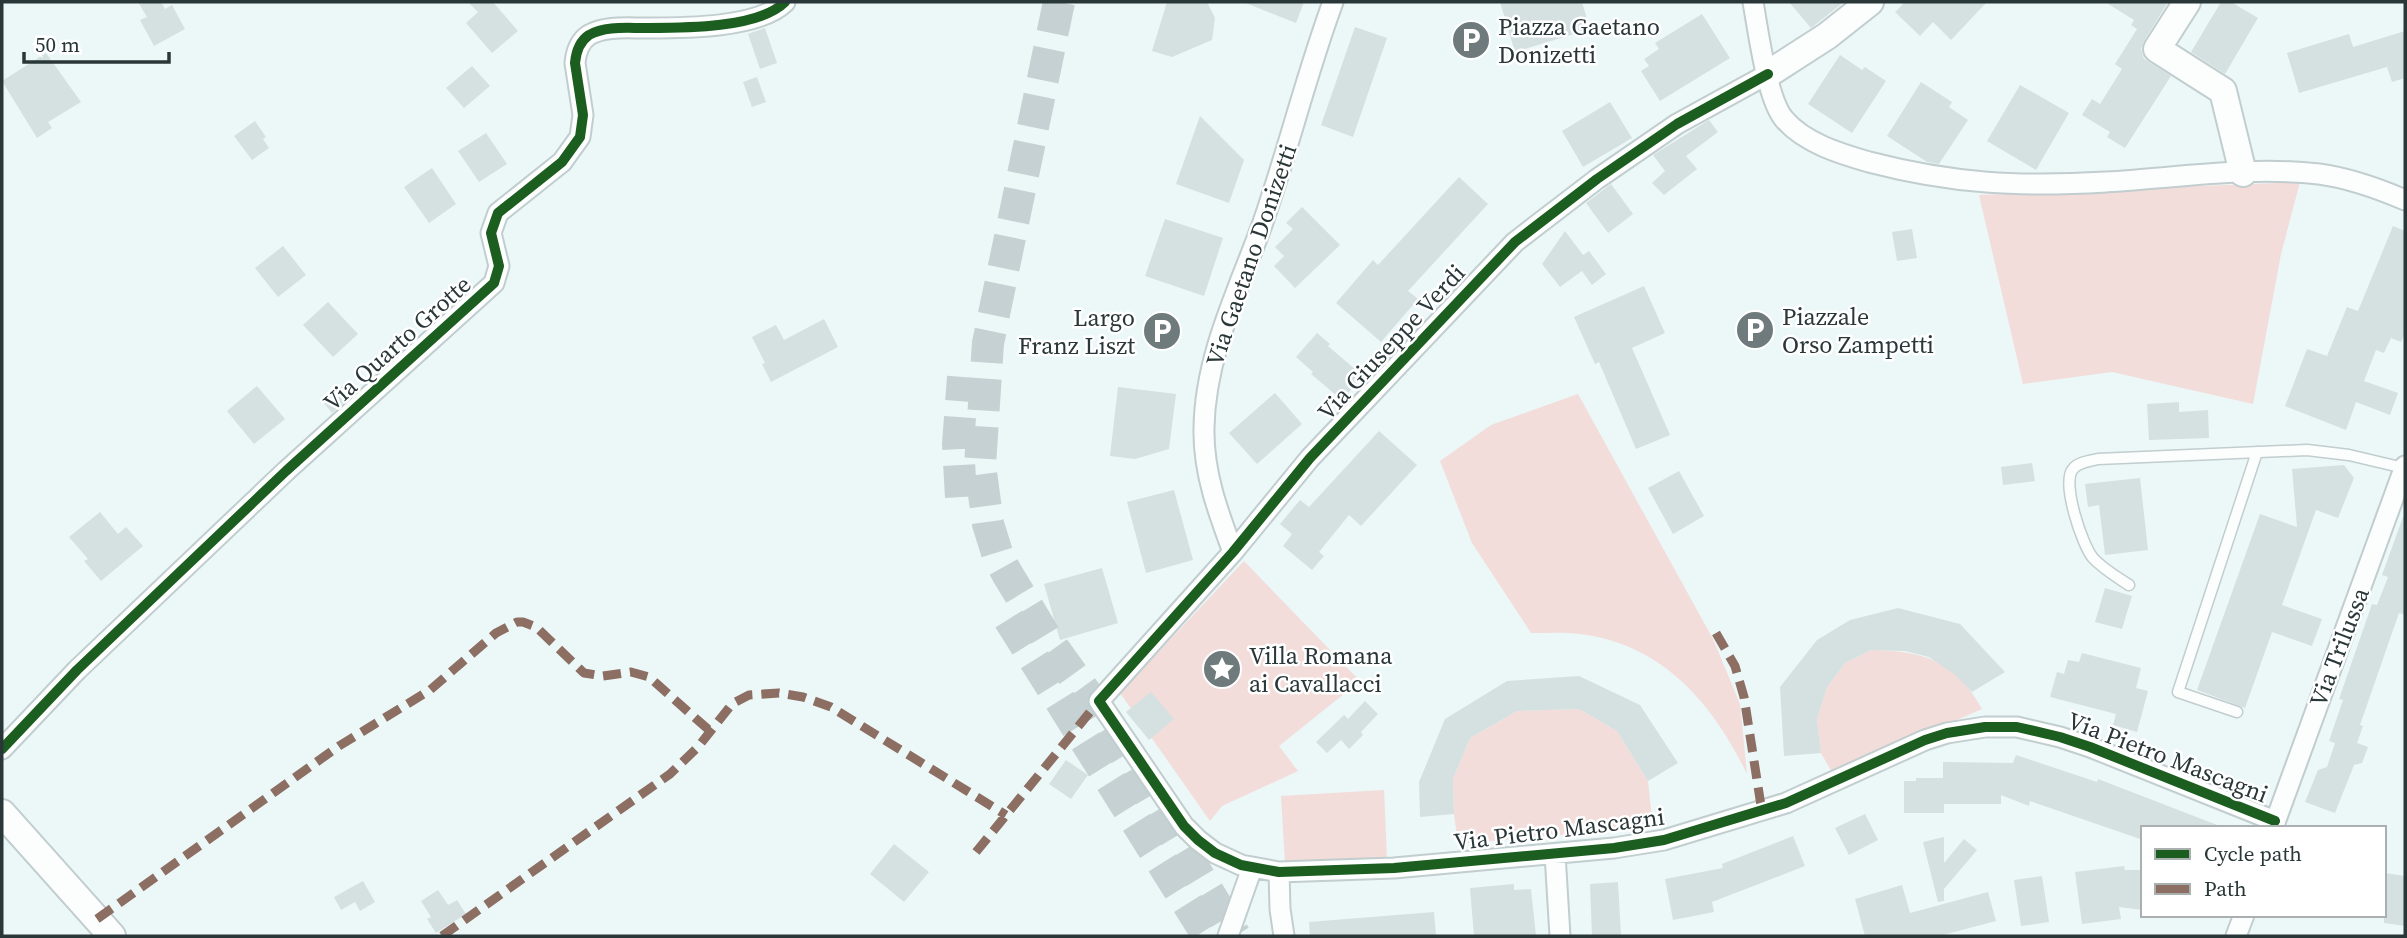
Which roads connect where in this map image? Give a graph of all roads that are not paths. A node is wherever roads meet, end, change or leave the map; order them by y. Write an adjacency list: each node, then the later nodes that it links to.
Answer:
1 (785, 2): 15 (street, Via Quarto Grotte)
2 (1334, 2): 11 (street, Via Gaetano Donizetti)
3 (1753, 2): 6 (street)
4 (1870, 2): 6 (main road, Via Giuseppe Verdi)
5 (2187, 2): 7 (main road)
6 (1768, 74): 7 (street); 11 (street, Via Giuseppe Verdi)
7 (2243, 173): 8 (street)
8 (2405, 200)
9 (2257, 452): 10 (lane); 12 (lane); 14 (lane)
10 (2405, 467): 17 (street, Via Trilussa)
11 (1233, 552): 13 (street, Via Giuseppe Verdi)
12 (2129, 585)
13 (1099, 701): 19 (street, Via Pietro Mascagni)
14 (2237, 712)
15 (2, 749)
16 (2, 813): 22 (main road)
17 (2274, 825): 18 (street, Via Pietro Mascagni)
18 (1555, 854): 20 (street, Via Pietro Mascagni); 25 (street)
19 (1252, 868): 20 (street, Via Pietro Mascagni); 23 (street)
20 (1279, 872): 24 (street)
21 (2243, 917): 26 (street)
22 (112, 936)
23 (1228, 936)
24 (1284, 936)
25 (1560, 936)
26 (2236, 936)

